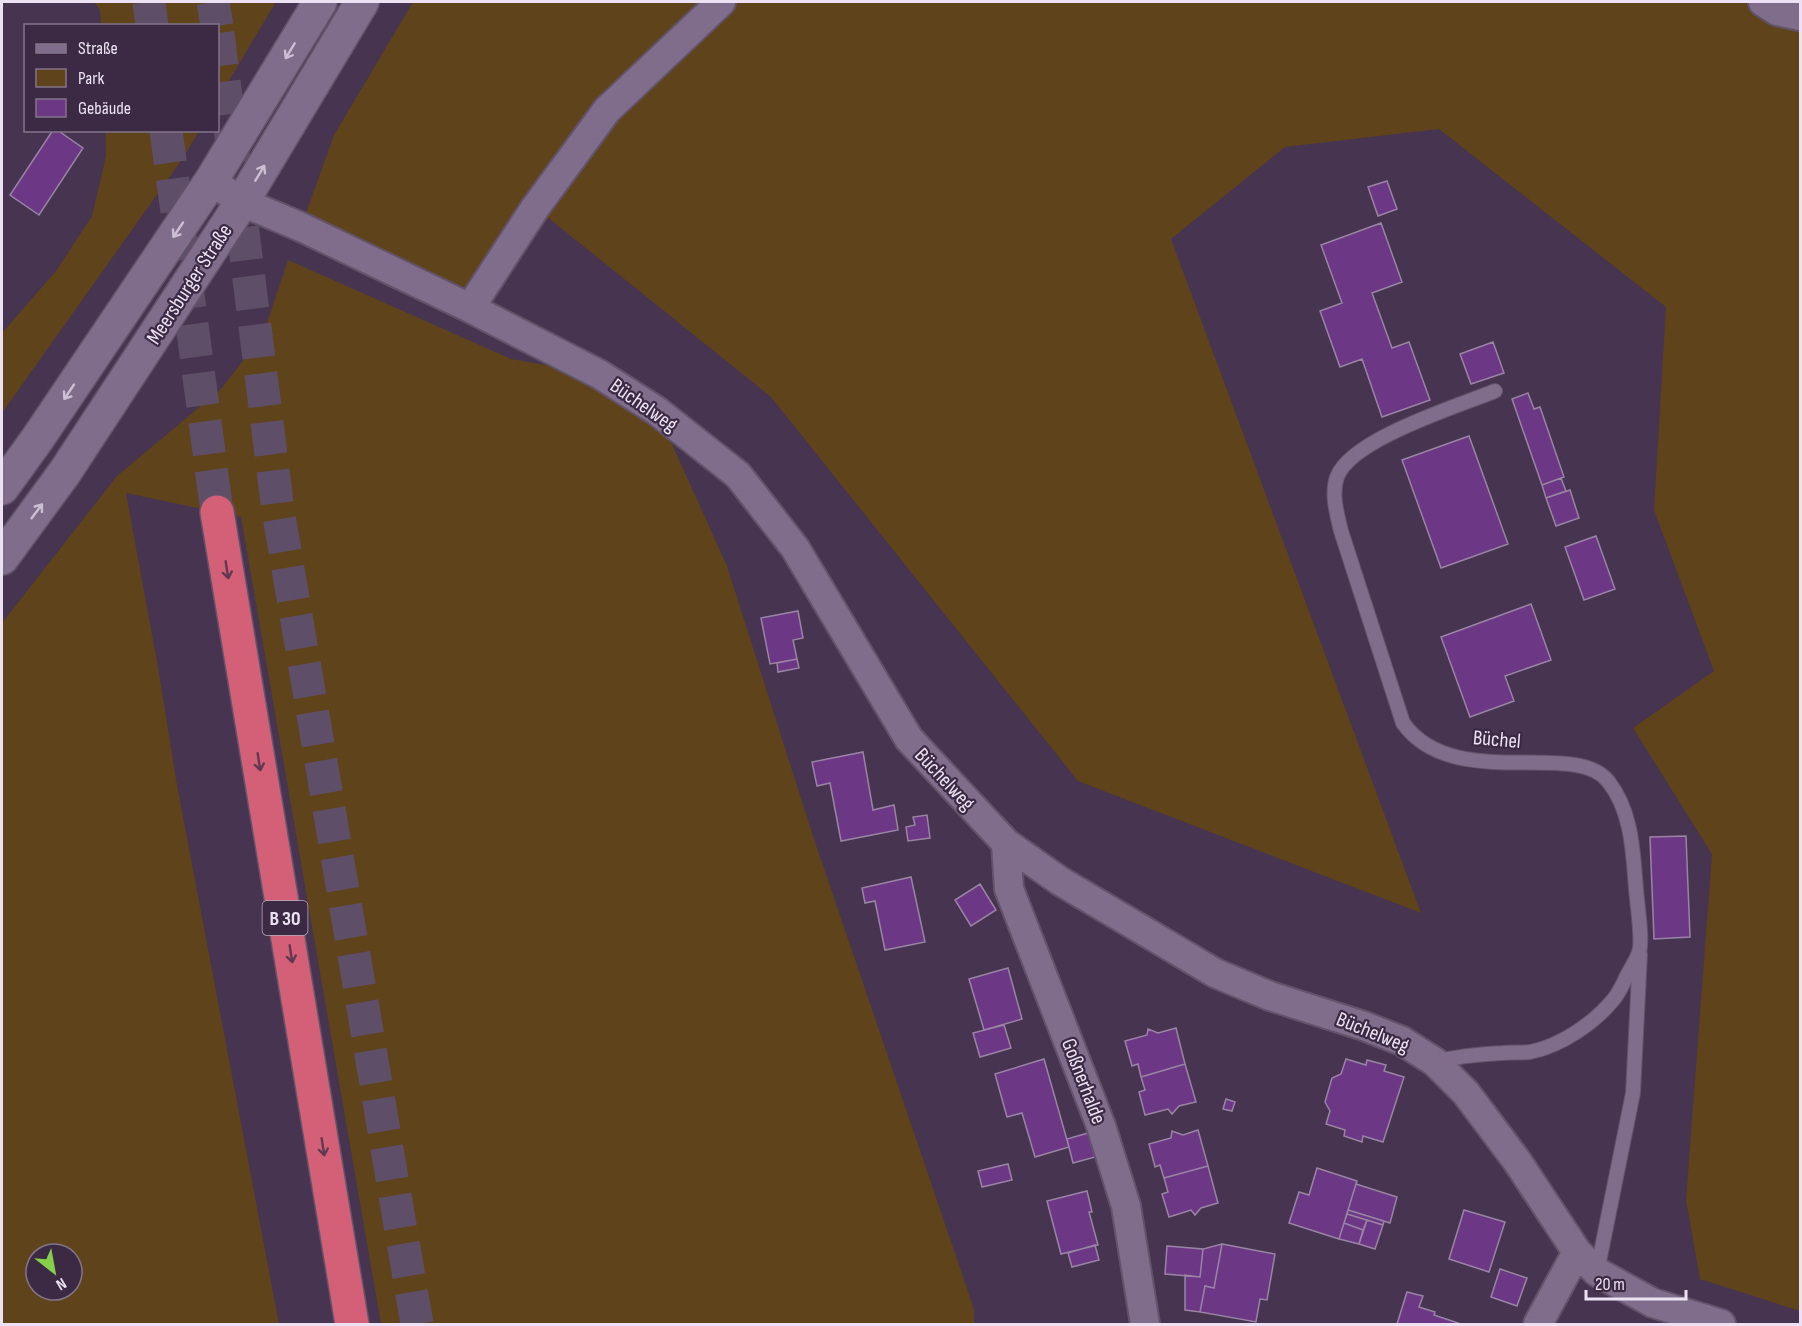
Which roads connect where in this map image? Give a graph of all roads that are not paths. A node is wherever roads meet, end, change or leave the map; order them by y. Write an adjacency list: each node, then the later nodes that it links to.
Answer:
1 (320, 2): 6 (street, Meersburger Straße, one-way to 6)
2 (362, 2): 7 (street, Meersburger Straße, one-way to 2)
3 (721, 2): 8 (street)
4 (1763, 2): 5 (street)
5 (1800, 16)
6 (211, 181): 7 (street, Büchelweg); 10 (street, Meersburger Straße, one-way to 10)
7 (242, 202): 8 (street, Büchelweg); 12 (street, Meersburger Straße, one-way to 7)
8 (470, 308): 13 (street, Büchelweg)
9 (1495, 391): 14 (lane, Büchel)
10 (2, 488)
11 (217, 512): 19 (highway, B 30, one-way to 19)
12 (2, 558)
13 (1006, 843): 15 (street, Büchelweg); 20 (street, Goßnerhalde)
14 (1640, 950): 15 (lane); 17 (lane, Büchel)
15 (1435, 1062): 16 (street, Büchelweg)
16 (1577, 1252): 17 (street, Büchelweg); 18 (street)
17 (1597, 1272): 21 (street, Büchelweg)
18 (1549, 1320)
19 (352, 1324)
20 (1145, 1324)
21 (1721, 1324)

